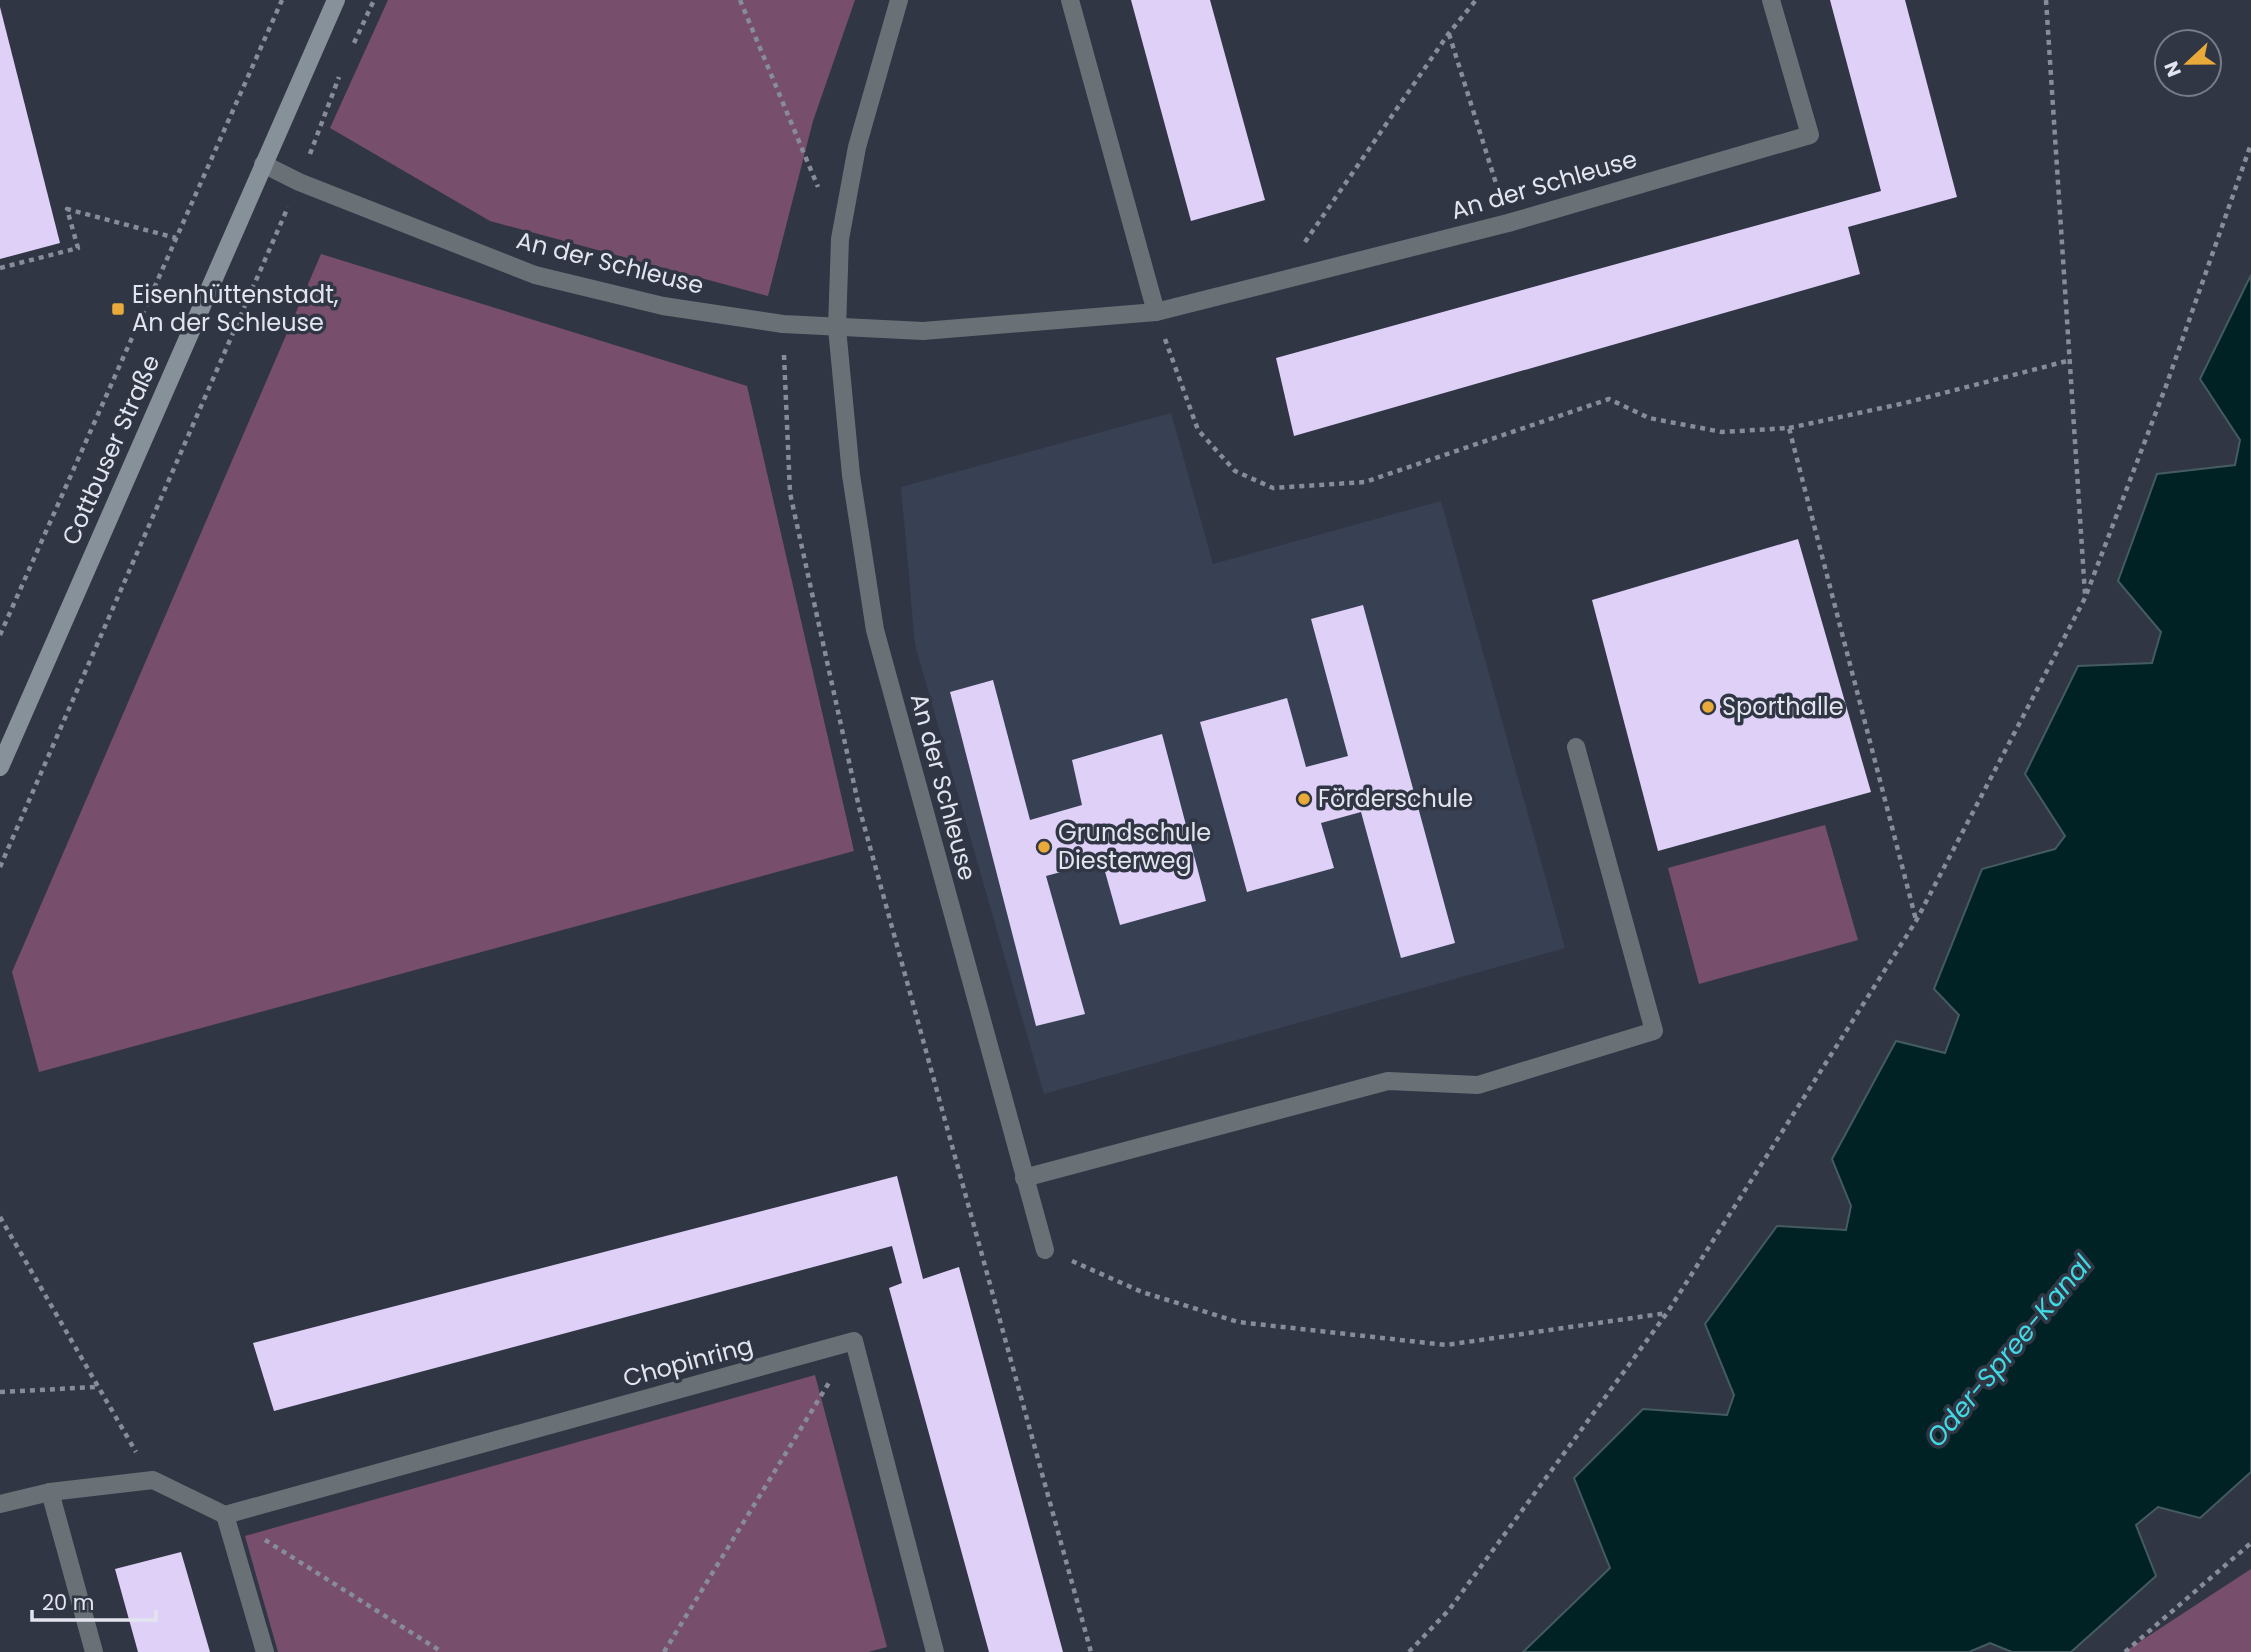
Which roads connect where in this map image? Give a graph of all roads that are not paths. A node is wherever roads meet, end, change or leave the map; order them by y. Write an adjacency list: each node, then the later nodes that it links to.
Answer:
1 (336, 0): 5 (street, Cottbuser Straße)
2 (899, 0): 7 (street, An der Schleuse)
3 (1070, 0): 6 (street)
4 (1769, 0): 6 (street, An der Schleuse)
5 (263, 164): 7 (street, An der Schleuse); 9 (street, Cottbuser Straße)
6 (1156, 312): 7 (street, An der Schleuse)
7 (837, 328): 10 (street, An der Schleuse)
8 (1576, 747): 10 (street)
9 (0, 767)
10 (1024, 1178): 11 (street, An der Schleuse)
11 (1045, 1250)
12 (50, 1492): 13 (street); 14 (street); 15 (street)
13 (0, 1504)
14 (225, 1515): 16 (street); 17 (street, Chopinring)
15 (94, 1652)
16 (265, 1652)
17 (935, 1652)

